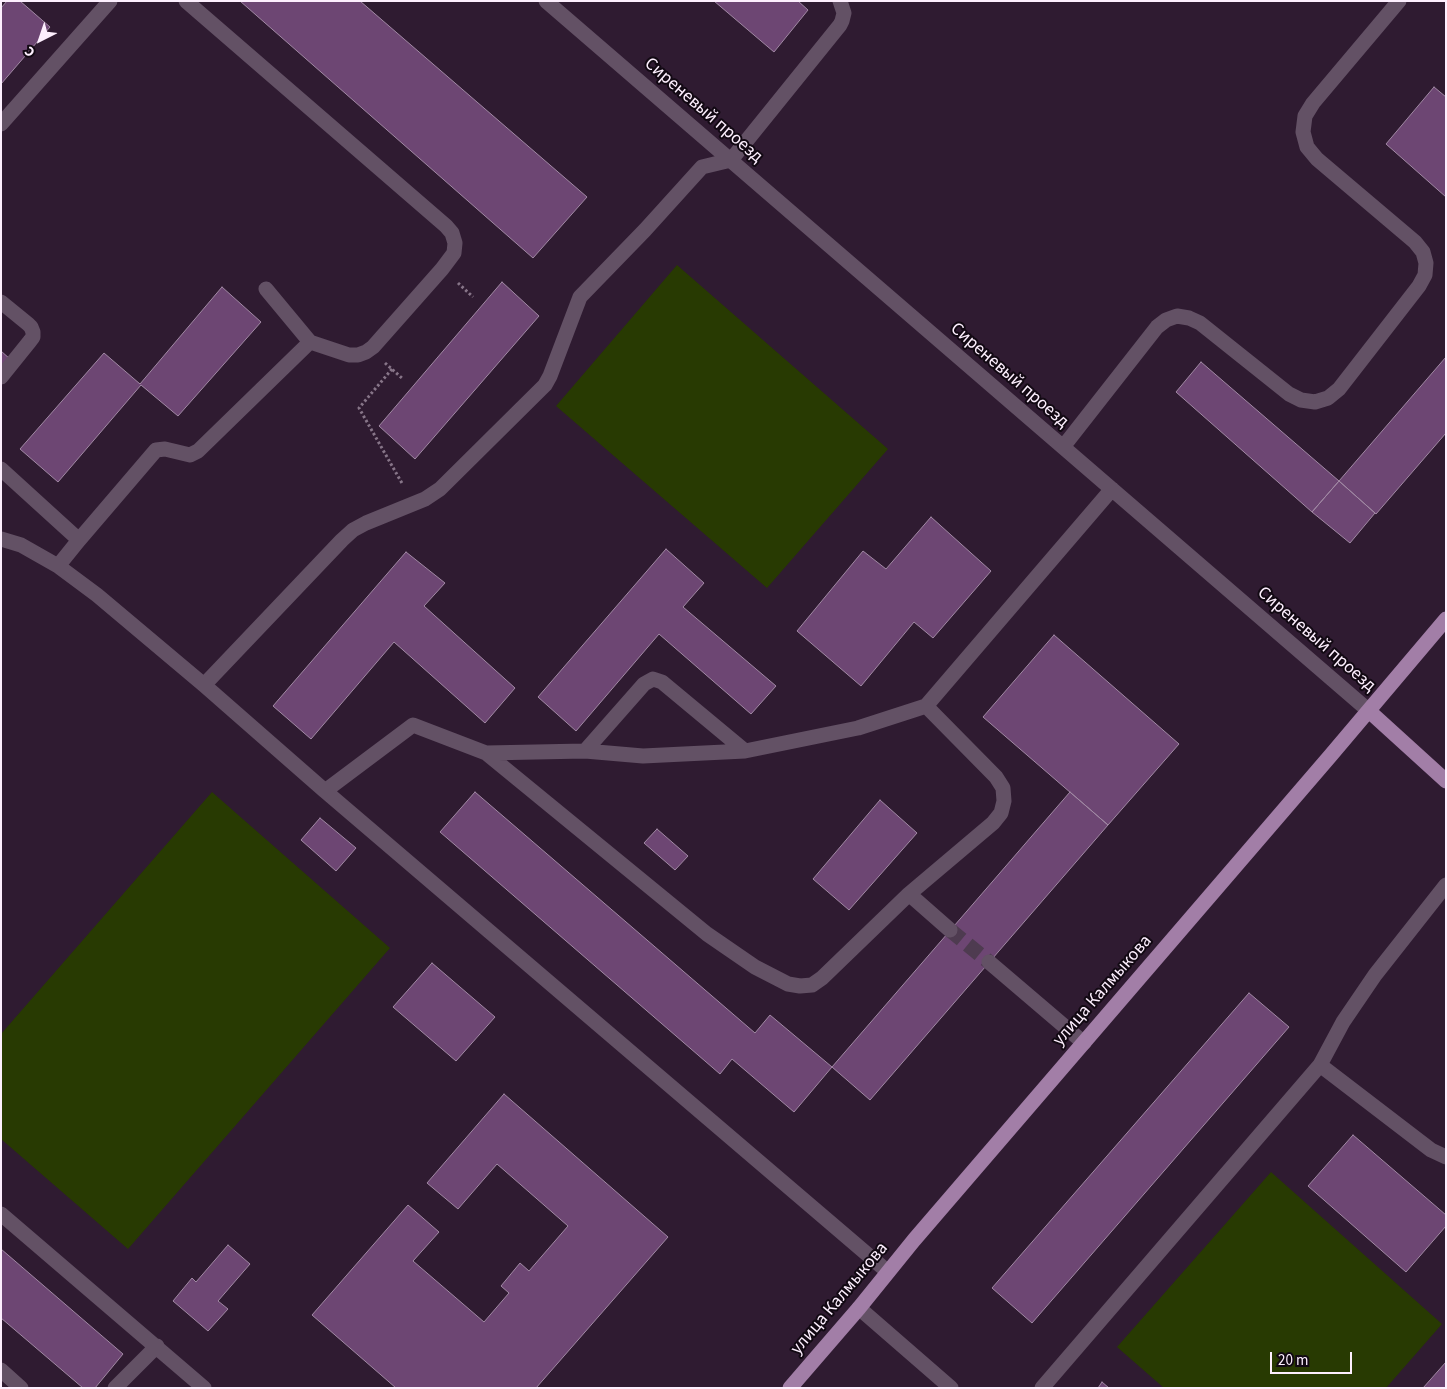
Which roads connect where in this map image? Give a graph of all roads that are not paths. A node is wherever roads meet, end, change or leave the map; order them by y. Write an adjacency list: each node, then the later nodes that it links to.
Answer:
1 (110, 1): 6 (street)
2 (186, 1): 10 (street)
3 (546, 1): 7 (street, Сиреневый проезд)
4 (840, 1): 7 (street)
5 (1400, 1): 12 (street)
6 (1, 124)
7 (731, 160): 12 (street, Сиреневый проезд); 19 (street)
8 (266, 288): 10 (street)
9 (1, 302): 11 (street)
10 (310, 342): 16 (street)
11 (1, 377)
12 (1063, 447): 14 (street, Сиреневый проезд)
13 (1, 469): 16 (street)
14 (1112, 490): 20 (street); 21 (street, Сиреневый проезд)
15 (2, 539): 17 (street)
16 (80, 540): 17 (street)
17 (58, 566): 19 (street)
18 (1446, 619): 21 (main road, улица Калмыкова)
19 (204, 685): 26 (street)
20 (926, 706): 23 (street); 28 (street)
21 (1369, 711): 25 (main road, Сиреневый проезд); 31 (main road, улица Калмыкова)
22 (586, 751): 23 (street); 23 (street); 24 (street)
23 (745, 751)
24 (486, 753): 26 (street); 28 (street)
25 (1446, 781)
26 (325, 791): 35 (street)
27 (1446, 885): 32 (street)
28 (909, 894): 29 (street)
29 (950, 930)
30 (989, 962): 31 (street)
31 (1084, 1043): 35 (main road, улица Калмыкова)
32 (1320, 1065): 33 (street); 44 (street)
33 (1446, 1156)
34 (1, 1214): 37 (street)
35 (888, 1272): 36 (main road, улица Калмыкова)
36 (859, 1308): 42 (main road, улица Калмыкова); 43 (street)
37 (157, 1346): 40 (street); 41 (street)
38 (1, 1370): 39 (street)
39 (21, 1388)
40 (115, 1388)
41 (204, 1388)
42 (790, 1388)
43 (951, 1388)
44 (1042, 1388)

